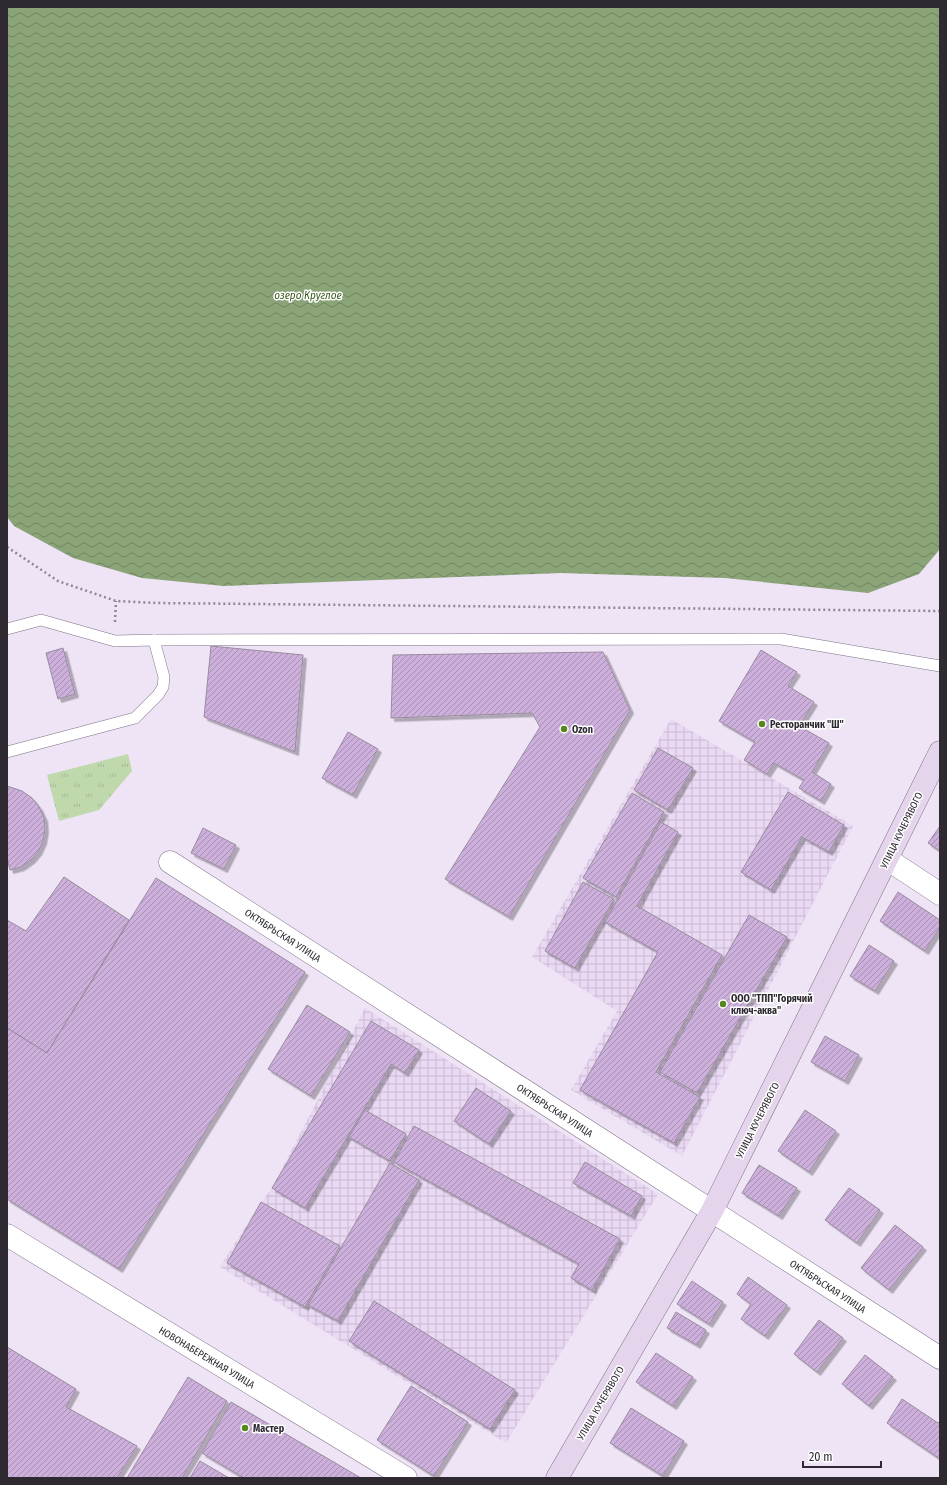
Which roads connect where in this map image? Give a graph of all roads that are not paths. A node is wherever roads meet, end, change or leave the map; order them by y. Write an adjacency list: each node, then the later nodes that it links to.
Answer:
1 (8, 626): 2 (lane)
2 (154, 640): 3 (lane); 4 (lane)
3 (940, 666)
4 (7, 752)
5 (940, 752): 6 (street, УЛИЦА КУЧЕРЯВОГО)
6 (887, 859): 8 (street); 9 (street, УЛИЦА КУЧЕРЯВОГО)
7 (170, 862): 9 (street, ОКТЯБРЬСКАЯ УЛИЦА)
8 (940, 894)
9 (712, 1211): 11 (street, ОКТЯБРЬСКАЯ УЛИЦА); 13 (street, УЛИЦА КУЧЕРЯВОГО)
10 (7, 1235): 12 (street, НОВОНАБЕРЕЖНАЯ УЛИЦА)
11 (940, 1358)
12 (406, 1478)
13 (557, 1478)

